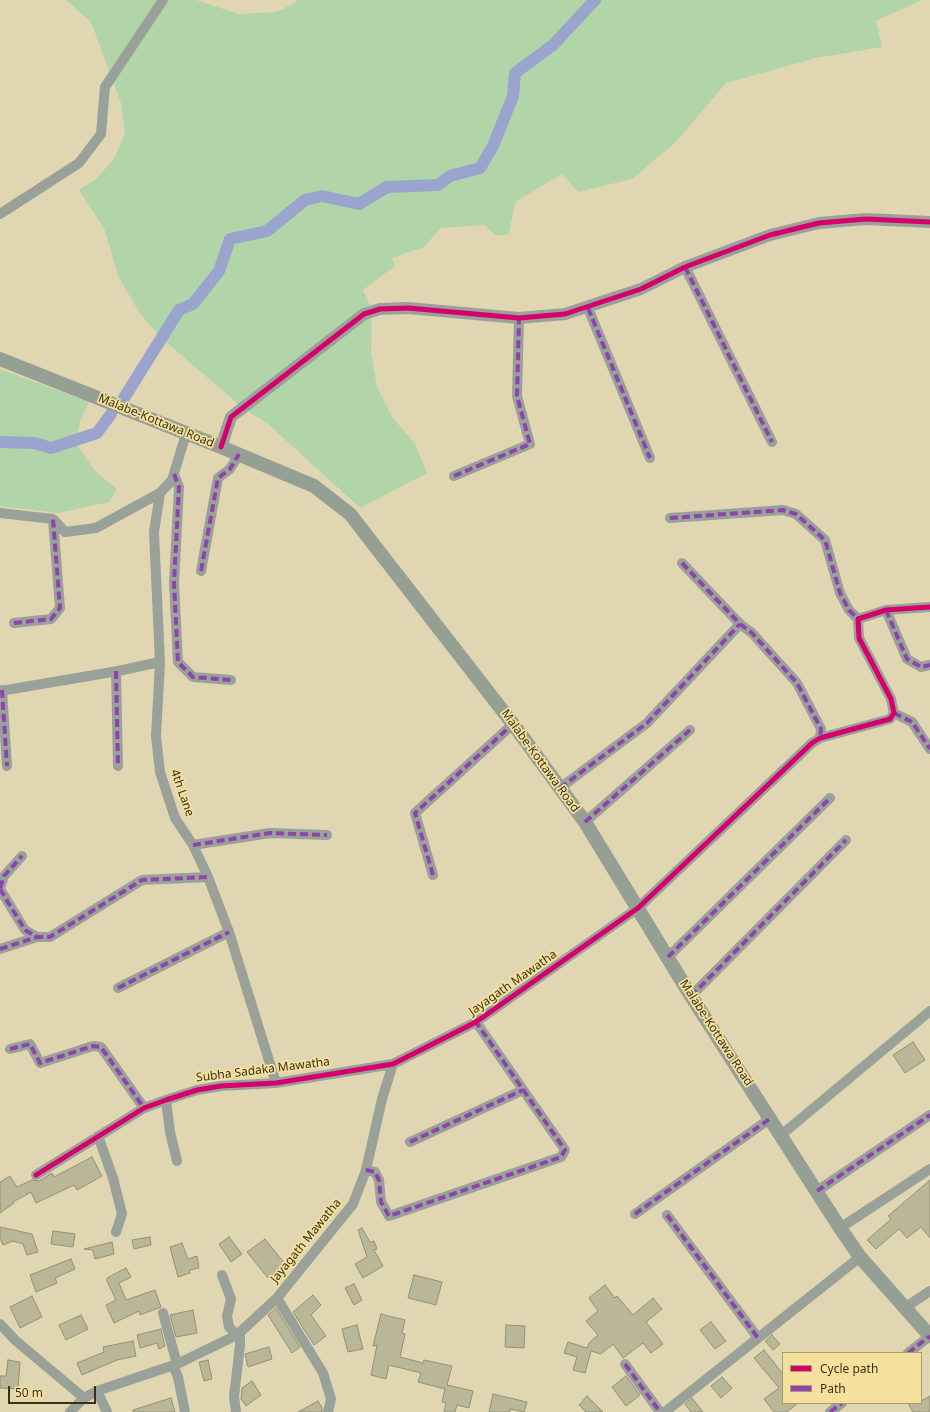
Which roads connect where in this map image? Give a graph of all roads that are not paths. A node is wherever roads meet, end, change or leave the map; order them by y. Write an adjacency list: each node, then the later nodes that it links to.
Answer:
1 (163, 0): 2 (street)
2 (1, 210)
3 (930, 222): 4 (street)
4 (686, 268): 5 (street); 9 (street)
5 (588, 308): 6 (street); 12 (street)
6 (519, 318): 10 (street); 14 (street)
7 (0, 360): 8 (main road, Malabe-Kottawa Road)
8 (186, 434): 10 (main road, Malabe-Kottawa Road); 13 (street)
9 (772, 442)
10 (221, 447): 11 (main road, Malabe-Kottawa Road)
11 (239, 454): 20 (street); 32 (main road, Malabe-Kottawa Road)
12 (650, 458)
13 (174, 474): 15 (street); 29 (street)
14 (454, 476)
15 (160, 493): 18 (street); 26 (street, 4th Lane)
16 (0, 513): 18 (street)
17 (670, 518): 23 (street)
18 (53, 519): 24 (street)
19 (682, 563): 25 (street)
20 (201, 571)
21 (930, 607): 22 (street)
22 (886, 610): 23 (street); 27 (street)
23 (858, 619): 31 (street)
24 (14, 623)
25 (740, 624): 34 (street); 38 (street)
26 (160, 662): 28 (street); 43 (street, 4th Lane)
27 (930, 665)
28 (116, 671): 30 (street); 37 (street)
29 (231, 680)
30 (1, 690): 36 (street)
31 (894, 713): 34 (street); 35 (street)
32 (513, 724): 38 (main road, Malabe-Kottawa Road); 45 (street)
33 (690, 730): 40 (street)
34 (820, 738): 48 (street, Jayagath Mawatha)
35 (930, 748)
36 (7, 766)
37 (118, 766)
38 (560, 788): 40 (main road, Malabe-Kottawa Road)
39 (830, 798): 52 (street)
40 (585, 822): 48 (main road, Malabe-Kottawa Road)
41 (327, 835): 43 (street)
42 (846, 840): 54 (street)
43 (193, 845): 46 (street, 4th Lane)
44 (22, 856): 47 (street)
45 (433, 874)
46 (208, 877): 49 (street, 4th Lane); 50 (street)
47 (0, 888): 50 (street)
48 (638, 908): 52 (main road, Malabe-Kottawa Road); 56 (street, Jayagath Mawatha)
49 (229, 932): 53 (street); 59 (street, 4th Lane)
50 (37, 937): 51 (street)
51 (0, 949)
52 (668, 957): 54 (main road, Malabe-Kottawa Road)
53 (118, 988)
54 (691, 996): 64 (main road, Malabe-Kottawa Road)
55 (930, 1011): 66 (street)
56 (476, 1022): 58 (street, Jayagath Mawatha); 60 (street)
57 (10, 1049): 62 (street)
58 (393, 1064): 59 (street, Subha Sadaka Mawatha); 70 (street, Jayagath Mawatha)
59 (276, 1083): 61 (street, Subha Sadaka Mawatha)
60 (522, 1090): 67 (street); 70 (street)
61 (166, 1100): 62 (street, Subha Sadaka Mawatha); 68 (street)
62 (144, 1108): 65 (street, Subha Sadaka Mawatha)
63 (930, 1115): 72 (street)
64 (771, 1118): 66 (main road, Malabe-Kottawa Road); 73 (street)
65 (98, 1136): 71 (street, Subha Sadaka Mawatha); 76 (street)
66 (780, 1136): 72 (main road, Malabe-Kottawa Road)
67 (410, 1142)
68 (177, 1161)
69 (930, 1168): 75 (street)
70 (366, 1170): 80 (street, Jayagath Mawatha)
71 (36, 1175)
72 (817, 1191): 75 (main road, Malabe-Kottawa Road)
73 (635, 1214)
74 (667, 1215): 86 (street)
75 (840, 1228): 77 (main road, Malabe-Kottawa Road)
76 (116, 1232)
77 (860, 1256): 81 (main road, Malabe-Kottawa Road); 86 (street)
78 (222, 1275): 84 (street)
79 (930, 1291): 81 (street)
80 (277, 1298): 84 (street, Jayagath Mawatha); 97 (street)
81 (906, 1307): 85 (main road, Malabe-Kottawa Road)
82 (163, 1313): 89 (street)
83 (0, 1324): 91 (street)
84 (238, 1334): 89 (street, Jayagath Mawatha); 96 (street)
85 (930, 1336): 87 (street)
86 (758, 1338): 99 (street)
87 (909, 1352)
88 (625, 1364): 98 (street)
89 (175, 1365): 90 (street, Jayagath Mawatha); 95 (street)
90 (97, 1391): 91 (street, Jayagath Mawatha); 94 (street)
91 (84, 1398): 93 (street, Jayagath Mawatha)
92 (841, 1404): 100 (street)
93 (70, 1412)
94 (107, 1412)
95 (185, 1412)
96 (236, 1412)
97 (328, 1412)
98 (660, 1412)
99 (665, 1412)
100 (830, 1412)

